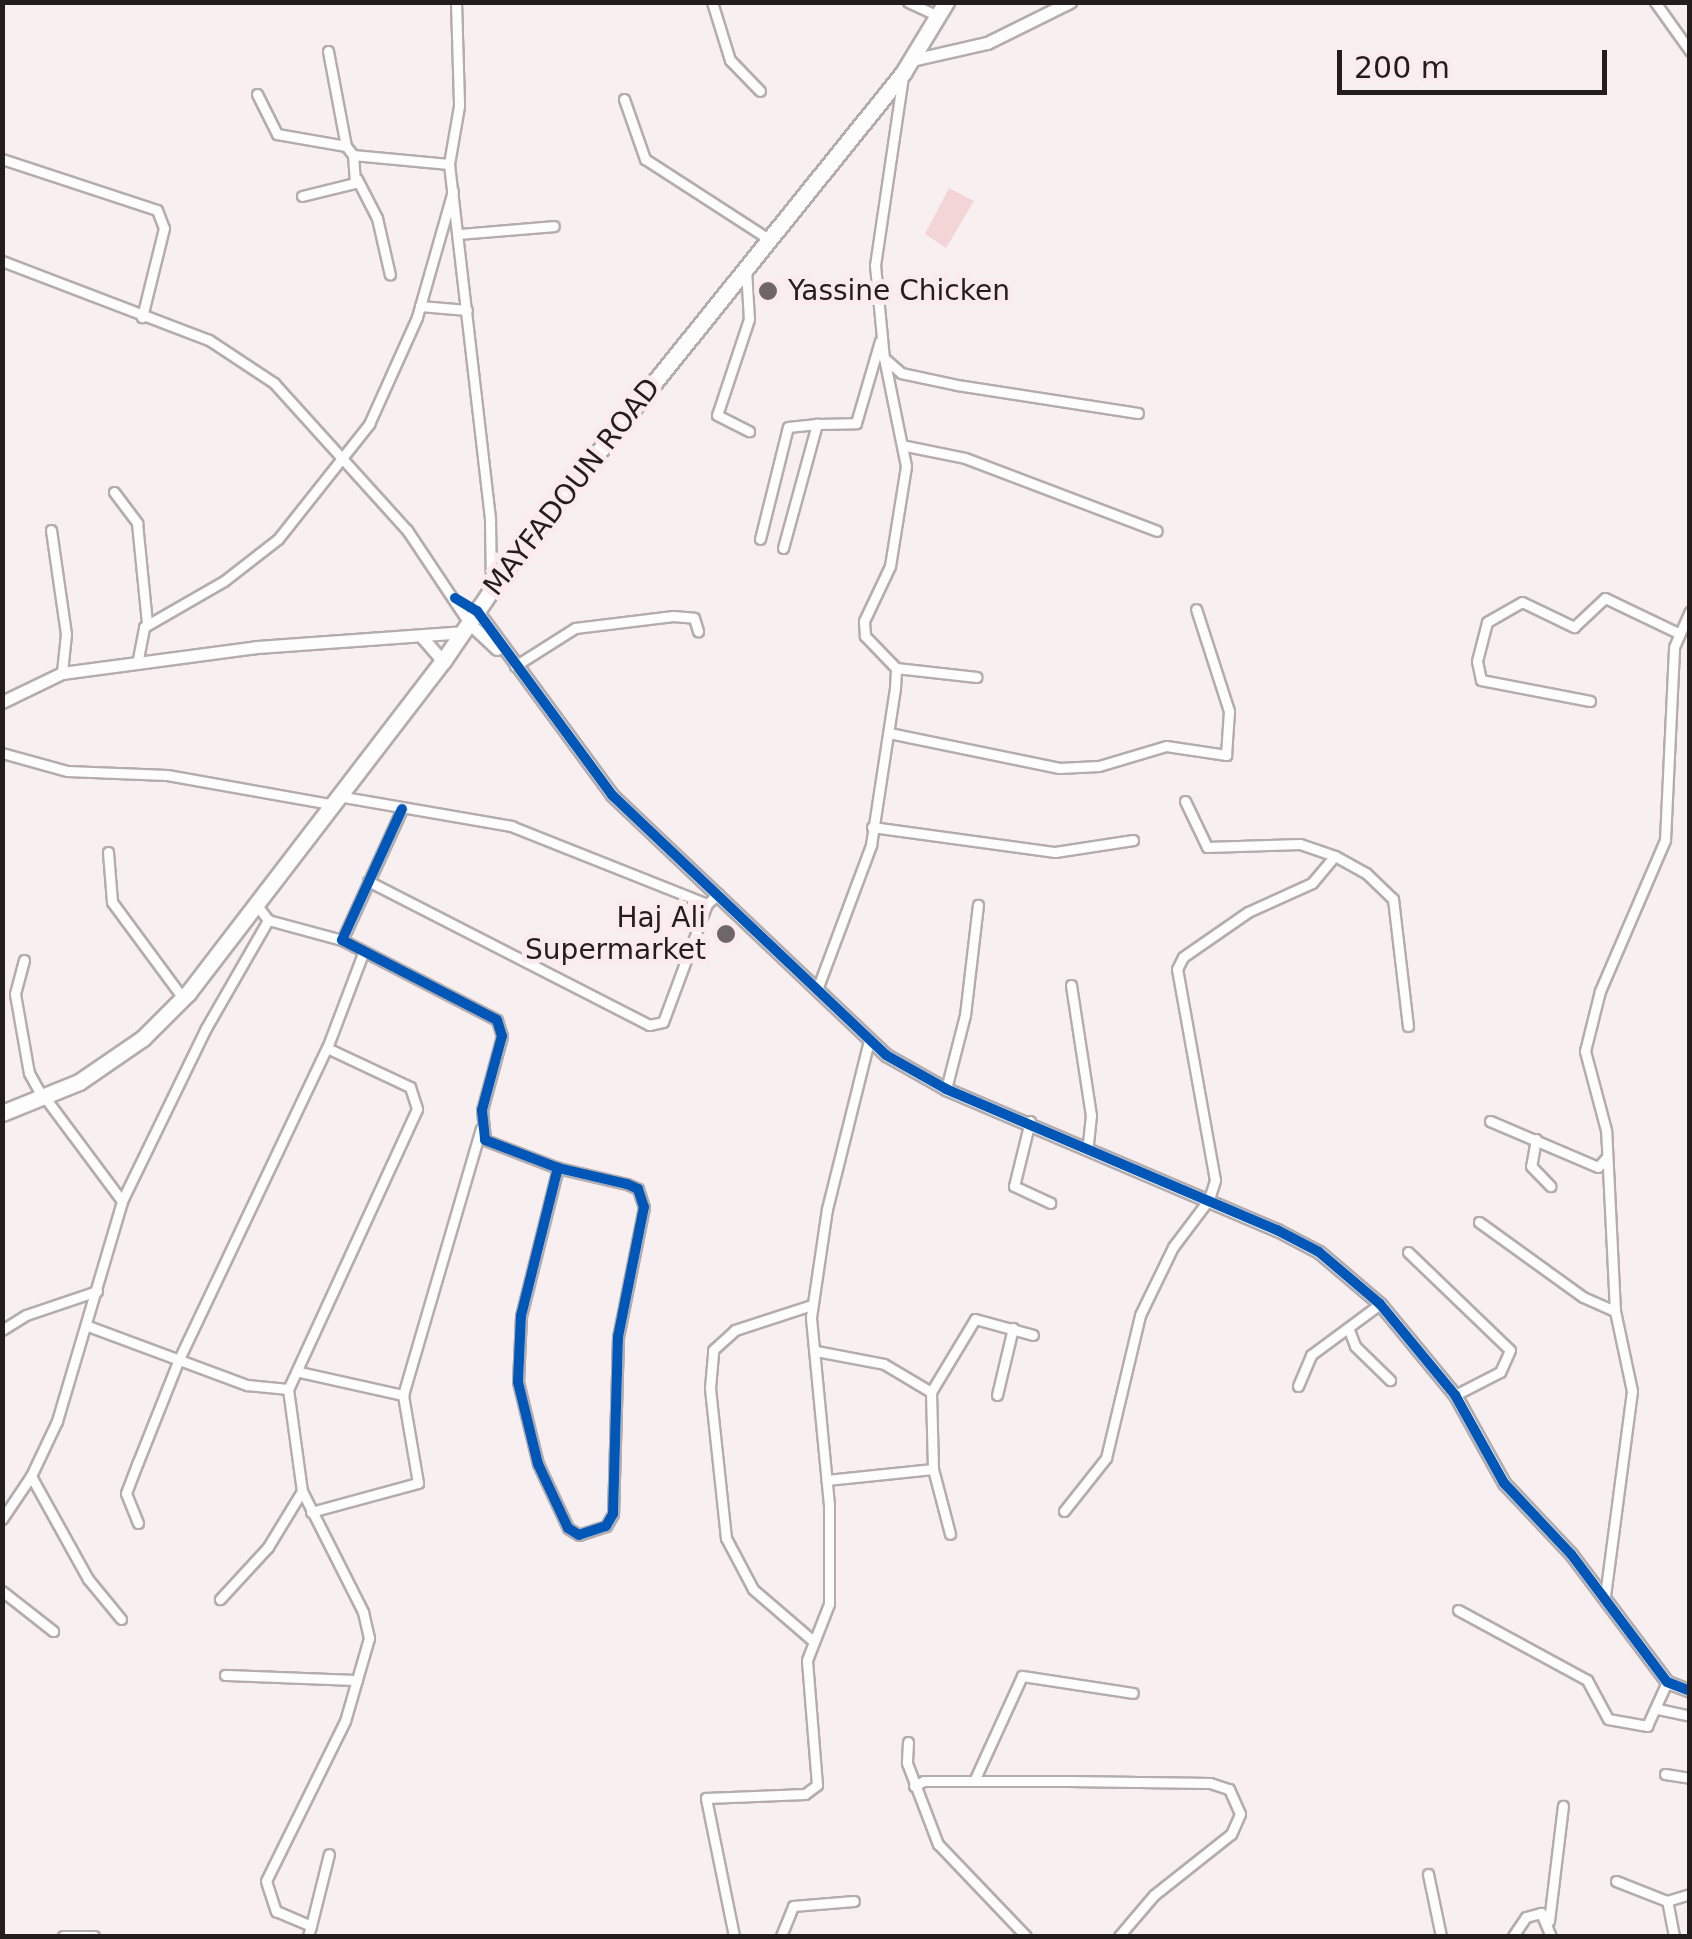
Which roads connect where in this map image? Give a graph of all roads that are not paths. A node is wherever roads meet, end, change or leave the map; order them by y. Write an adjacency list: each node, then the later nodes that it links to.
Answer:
1 (456, 2): 15 (street)
2 (712, 2): 10 (street)
3 (908, 2): 6 (street)
4 (1070, 2): 9 (street)
5 (1655, 2): 8 (street)
6 (943, 10): 9 (main road, MAYFADOUN ROAD)
7 (328, 51): 13 (street)
8 (1690, 51)
9 (908, 66): 21 (main road, MAYFADOUN ROAD); 28 (street)
10 (760, 91)
11 (256, 94): 13 (street)
12 (624, 98): 21 (street)
13 (349, 150): 15 (street); 16 (street)
14 (2, 159): 27 (street)
15 (448, 164): 17 (street)
16 (357, 179): 18 (street); 24 (street)
17 (453, 191): 20 (street); 25 (street)
18 (302, 196)
19 (554, 226): 20 (street)
20 (459, 234): 26 (street)
21 (767, 238): 23 (main road, MAYFADOUN ROAD)
22 (2, 261): 27 (street)
23 (745, 266): 32 (street); 41 (main road, MAYFADOUN ROAD)
24 (390, 275)
25 (420, 306): 26 (street); 34 (street)
26 (467, 310): 39 (street)
27 (142, 317): 34 (street)
28 (881, 338): 29 (street); 31 (street)
29 (884, 358): 30 (street); 33 (street)
30 (1138, 414)
31 (817, 424): 38 (street); 40 (street)
32 (749, 431)
33 (906, 446): 37 (street); 53 (street)
34 (343, 454): 45 (street); 46 (street)
35 (114, 492): 46 (street)
36 (50, 530): 54 (street)
37 (1157, 531)
38 (760, 539)
39 (490, 542): 41 (street); 42 (street)
40 (783, 548)
41 (514, 557): 42 (main road, MAYFADOUN ROAD)
42 (491, 590): 45 (main road, MAYFADOUN ROAD)
43 (1196, 609): 58 (street)
44 (1690, 611): 48 (street)
45 (470, 622): 49 (street); 50 (main road, MAYFADOUN ROAD); 52 (street)
46 (147, 624): 51 (street)
47 (698, 632): 52 (street)
48 (1678, 633): 56 (street); 92 (street)
49 (421, 636): 50 (street); 51 (street)
50 (443, 661): 60 (main road, MAYFADOUN ROAD)
51 (137, 664): 54 (street)
52 (515, 666): 68 (street)
53 (896, 668): 55 (street); 58 (street)
54 (62, 674): 57 (street)
55 (976, 676)
56 (1590, 701)
57 (2, 702)
58 (889, 732): 63 (street)
59 (2, 754): 60 (street)
60 (332, 800): 62 (street); 69 (main road, MAYFADOUN ROAD)
61 (1185, 801): 66 (street)
62 (402, 808): 67 (street); 70 (street)
63 (872, 827): 64 (street); 78 (street)
64 (1133, 840)
65 (108, 852): 79 (street)
66 (1335, 856): 80 (street); 97 (street)
67 (368, 881): 70 (street); 73 (street)
68 (718, 894): 70 (street); 78 (street)
69 (256, 904): 72 (street); 76 (main road, MAYFADOUN ROAD)
70 (707, 904)
71 (978, 904): 83 (street)
72 (268, 920): 73 (street); 95 (street)
73 (342, 940): 74 (street)
74 (363, 953): 82 (street); 89 (street)
75 (24, 960): 84 (street)
76 (200, 974): 79 (main road, MAYFADOUN ROAD); 84 (main road, MAYFADOUN ROAD)
77 (1071, 985): 91 (street)
78 (818, 986): 81 (street)
79 (179, 993): 84 (main road, MAYFADOUN ROAD)
80 (1408, 1026)
81 (869, 1040): 83 (street); 102 (street)
82 (327, 1048): 110 (street); 111 (street)
83 (946, 1089): 87 (street)
84 (43, 1095): 85 (main road, MAYFADOUN ROAD); 86 (main road, MAYFADOUN ROAD); 95 (street)
85 (2, 1104)
86 (2, 1114)
87 (1030, 1121): 91 (street); 96 (street)
88 (1490, 1121): 90 (street)
89 (482, 1122): 93 (street); 117 (street)
90 (1536, 1140): 92 (street); 94 (street)
91 (1088, 1144): 97 (street)
92 (1607, 1156): 103 (street)
93 (558, 1168): 93 (street)
94 (1550, 1186)
95 (122, 1201): 100 (street)
96 (1050, 1202)
97 (1208, 1202): 101 (street); 123 (street)
98 (1479, 1222): 103 (street)
99 (1408, 1252): 116 (street)
100 (97, 1291): 104 (street); 106 (street)
101 (1380, 1304): 107 (street); 116 (street)
102 (812, 1305): 109 (street); 134 (street)
103 (1616, 1311): 129 (street)
104 (88, 1326): 110 (street); 120 (street)
105 (1013, 1328): 108 (street); 115 (street); 118 (street)
106 (2, 1330)
107 (1349, 1330): 112 (street); 113 (street)
108 (1033, 1334)
109 (816, 1351): 115 (street); 121 (street)
110 (179, 1359): 114 (street); 126 (street)
111 (300, 1372): 114 (street); 117 (street)
112 (1390, 1380)
113 (1298, 1386)
114 (288, 1389): 122 (street)
115 (931, 1392): 119 (street)
116 (1454, 1394): 129 (street)
117 (403, 1395): 124 (street)
118 (997, 1395)
119 (933, 1469): 121 (street); 127 (street)
120 (31, 1476): 125 (street); 132 (street)
121 (827, 1480): 134 (street)
122 (302, 1491): 124 (street); 130 (street)
123 (1064, 1511)
124 (311, 1512): 136 (street)
125 (2, 1519)
126 (138, 1523)
127 (950, 1534)
128 (2, 1591): 133 (street)
129 (1604, 1596): 137 (street)
130 (220, 1599)
131 (1458, 1610): 140 (street)
132 (121, 1619)
133 (53, 1631)
134 (812, 1640): 158 (street)
135 (225, 1675): 136 (street)
136 (357, 1680): 155 (street)
137 (1667, 1682): 138 (street); 140 (street)
138 (1690, 1690)
139 (1133, 1693): 145 (street)
140 (1658, 1709): 141 (street)
141 (1690, 1716)
142 (908, 1742): 146 (street)
143 (1666, 1774): 144 (street)
144 (1690, 1778)
145 (974, 1781): 146 (street); 161 (street)
146 (914, 1786): 160 (street)
147 (1563, 1806): 154 (street)
148 (330, 1854): 155 (street)
149 (1428, 1874): 162 (street)
150 (1616, 1881): 152 (street)
151 (1690, 1894): 152 (street)
152 (1667, 1900): 165 (street)
153 (854, 1901): 159 (street)
154 (1549, 1921): 163 (street); 164 (street)
155 (309, 1931)
156 (63, 1936): 157 (street)
157 (94, 1936)
158 (734, 1936)
159 (781, 1936)
160 (1026, 1936)
161 (1119, 1936)
162 (1441, 1936)
163 (1513, 1936)
164 (1551, 1936)
165 (1674, 1936)

